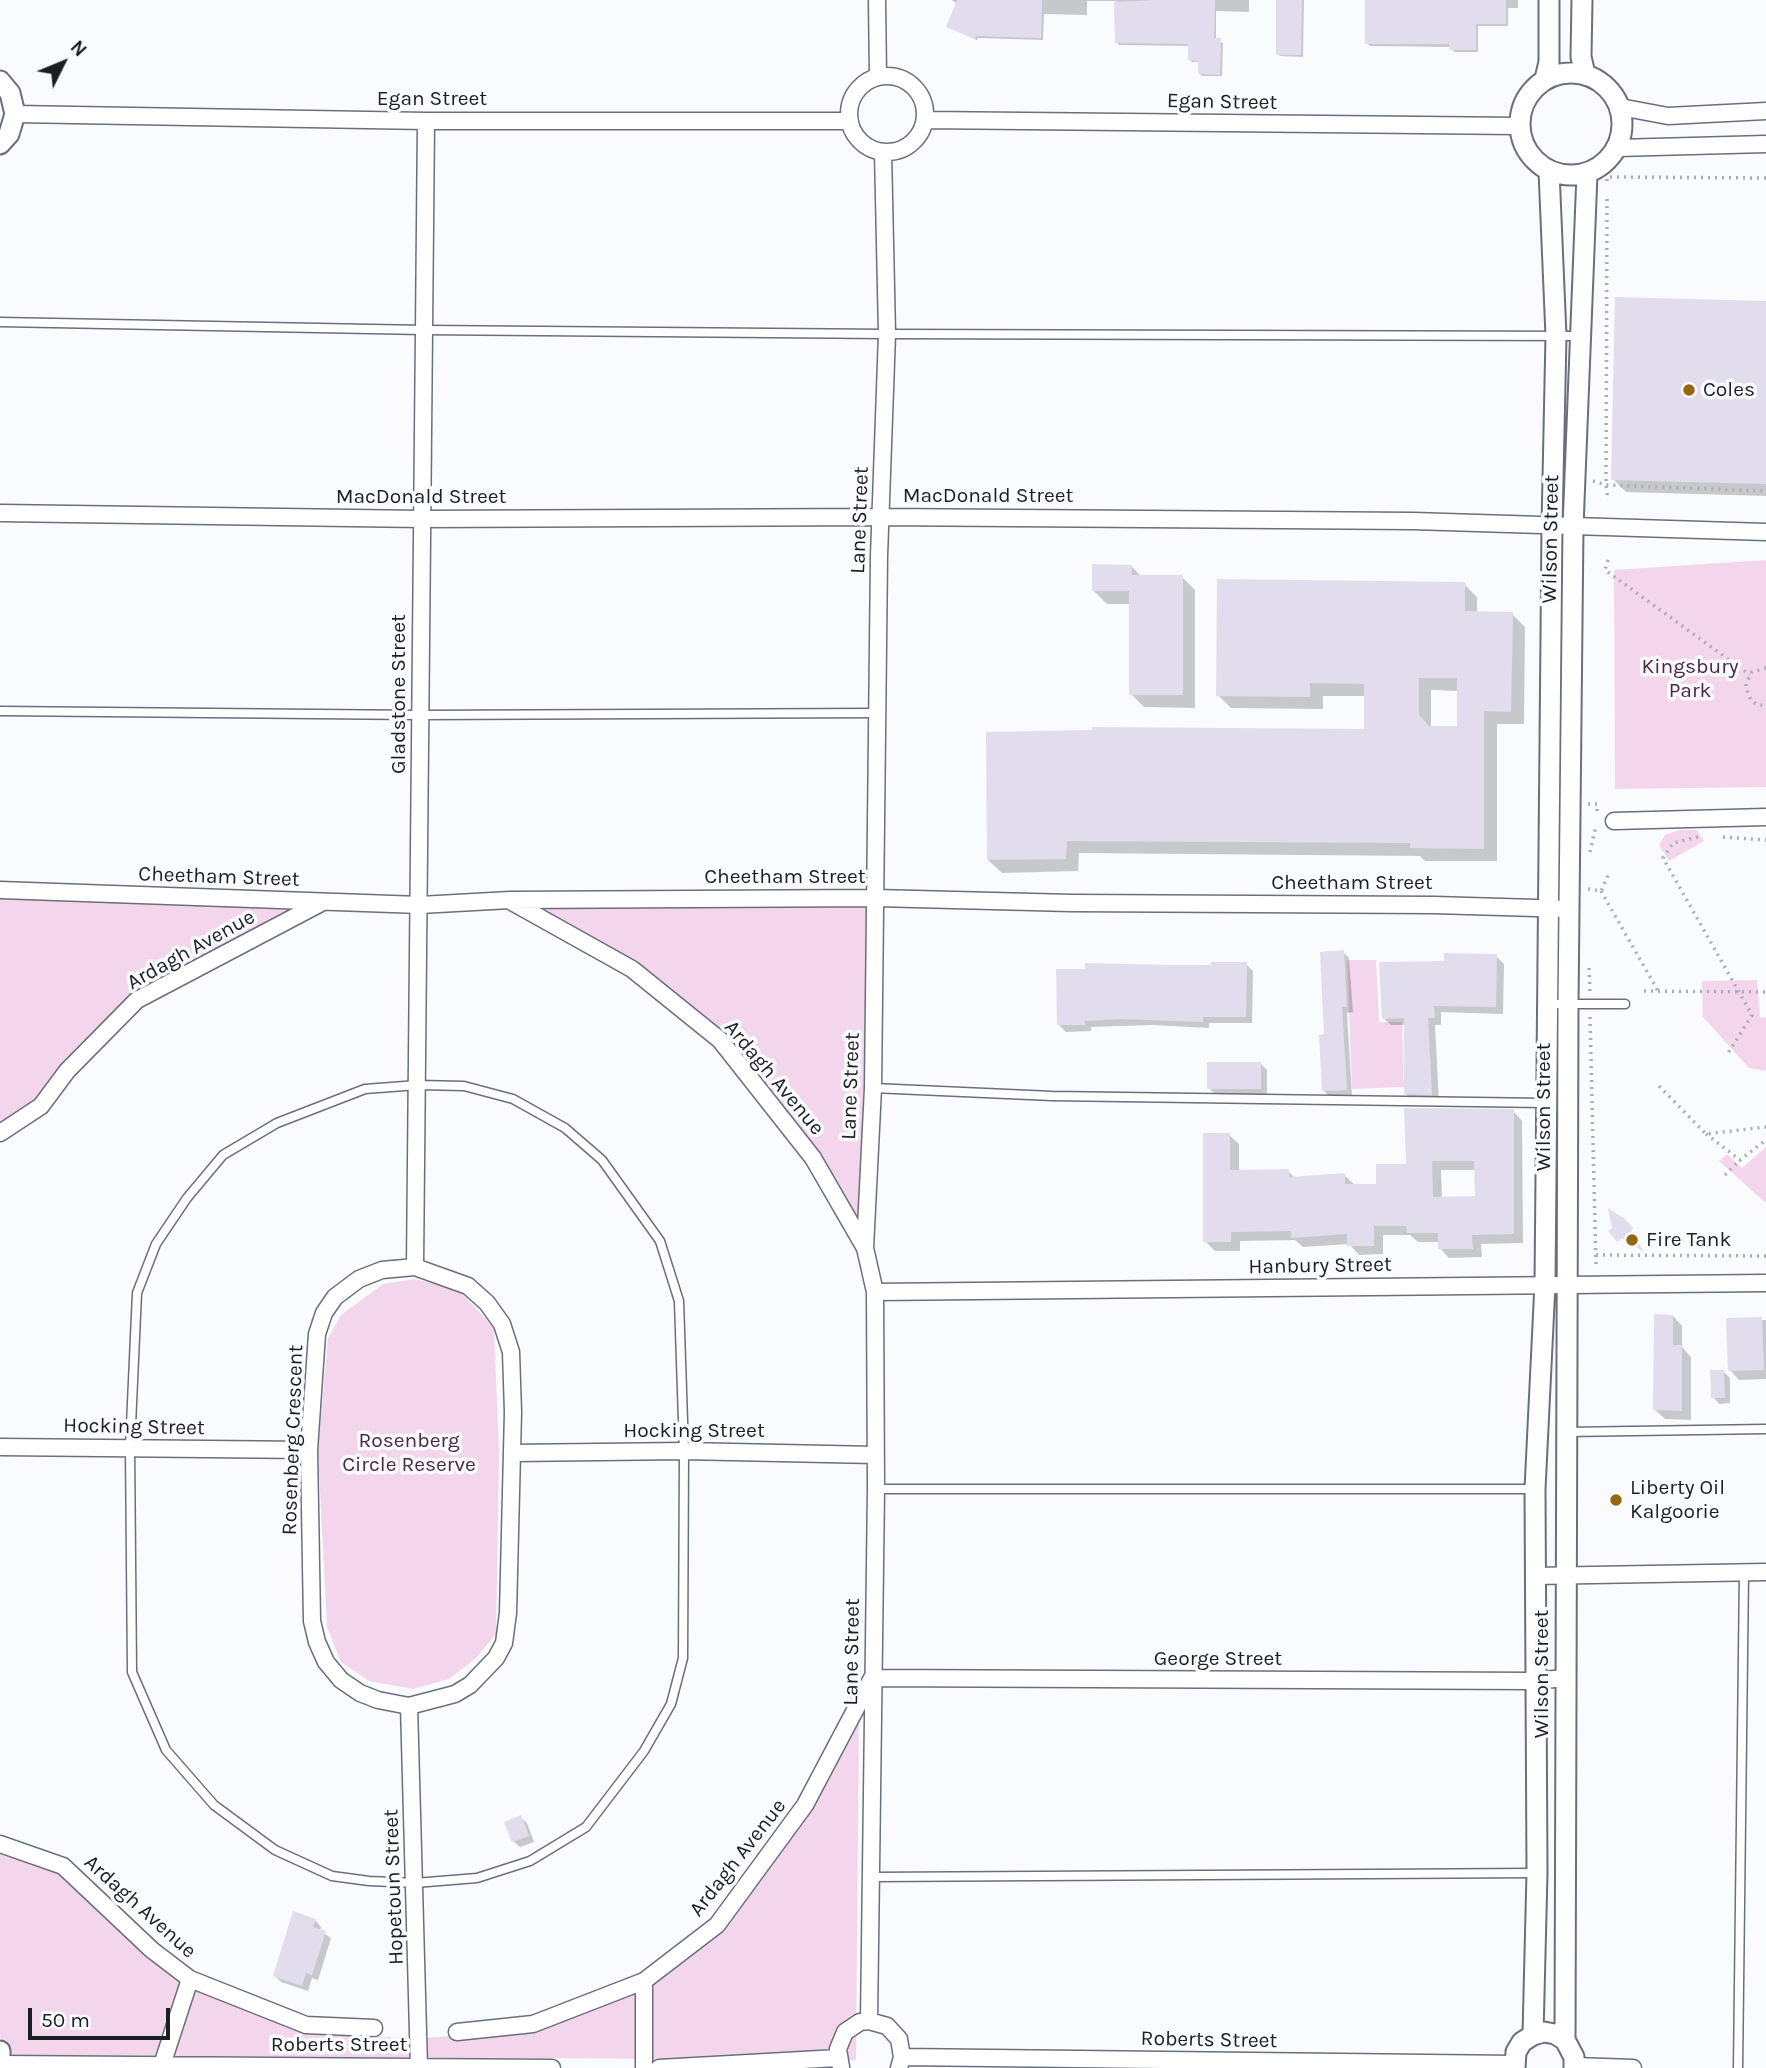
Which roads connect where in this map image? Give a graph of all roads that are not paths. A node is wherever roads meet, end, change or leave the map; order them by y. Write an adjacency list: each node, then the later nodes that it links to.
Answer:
1 (877, 0): 5 (street)
2 (1549, 0): 6 (street)
3 (1582, 0): 4 (street)
4 (1585, 74): 6 (street); 8 (street)
5 (878, 76): 11 (street); 13 (street)
6 (1545, 79): 14 (street)
7 (0, 81): 10 (street)
8 (1620, 107): 9 (street); 17 (street)
9 (1766, 111)
10 (15, 114): 12 (street, Egan Street); 15 (street)
11 (925, 120): 14 (street, Egan Street); 18 (street)
12 (426, 121): 13 (street, Egan Street); 22 (street, Gladstone Street)
13 (849, 121): 18 (street)
14 (1519, 126): 19 (street)
15 (0, 144)
16 (1766, 144): 17 (street)
17 (1617, 148): 20 (street)
18 (883, 152): 23 (street, Lane Street)
19 (1549, 171): 20 (street); 24 (street, Wilson Street)
20 (1587, 173): 25 (street, Wilson Street)
21 (0, 322): 22 (lane)
22 (424, 330): 23 (lane); 28 (street, Gladstone Street)
23 (887, 334): 24 (lane); 27 (street, Lane Street)
24 (1556, 335): 25 (lane); 29 (street, Wilson Street)
25 (1581, 336): 30 (street, Wilson Street)
26 (0, 513): 28 (street, MacDonald Street)
27 (880, 517): 28 (street, MacDonald Street); 29 (street, MacDonald Street); 33 (street, Lane Street)
28 (422, 519): 34 (street, Gladstone Street)
29 (1552, 526): 30 (street, MacDonald Street); 42 (street, Wilson Street)
30 (1573, 527): 31 (street, MacDonald Street); 43 (street, Wilson Street)
31 (1766, 532)
32 (0, 711): 34 (lane)
33 (877, 713): 34 (lane); 38 (street, Lane Street)
34 (420, 715): 41 (street, Gladstone Street)
35 (1766, 817): 36 (street)
36 (1614, 821)
37 (0, 890): 40 (street, Cheetham Street)
38 (876, 898): 39 (street, Cheetham Street); 42 (street, Cheetham Street); 48 (street, Lane Street)
39 (510, 901): 41 (street, Cheetham Street); 51 (street, Ardagh Avenue)
40 (322, 902): 41 (street, Cheetham Street); 50 (street, Ardagh Avenue)
41 (420, 905): 47 (street, Gladstone Street)
42 (1550, 909): 43 (street, Cheetham Street); 44 (street, Wilson Street)
43 (1570, 909): 45 (street, Wilson Street)
44 (1548, 1004): 45 (lane); 49 (street, Wilson Street)
45 (1567, 1004): 46 (lane); 55 (street, Wilson Street)
46 (1625, 1004)
47 (418, 1085): 52 (street, Gladstone Street); 60 (lane); 62 (lane)
48 (873, 1088): 49 (lane); 51 (street, Lane Street)
49 (1546, 1103): 54 (street, Wilson Street)
50 (0, 1133)
51 (865, 1248): 56 (street, Lane Street)
52 (415, 1267): 61 (street, Rosenberg Crescent); 63 (street, Rosenberg Crescent)
53 (1766, 1283): 55 (street, Hanbury Street)
54 (1545, 1284): 55 (street, Hanbury Street); 56 (street, Hanbury Street); 66 (street, Wilson Street)
55 (1566, 1284): 58 (street, Wilson Street)
56 (875, 1292): 64 (street, Lane Street)
57 (1766, 1429): 58 (lane)
58 (1566, 1432): 70 (street, Wilson Street)
59 (0, 1447): 60 (street, Hocking Street)
60 (130, 1447): 61 (street, Hocking Street); 78 (lane)
61 (309, 1450): 74 (street, Rosenberg Crescent)
62 (684, 1451): 63 (street, Hocking Street); 64 (street, Hocking Street); 78 (lane)
63 (513, 1453): 74 (street, Rosenberg Crescent)
64 (875, 1455): 65 (street, Lane Street)
65 (876, 1489): 66 (lane); 71 (street, Lane Street)
66 (1535, 1489): 69 (street, Wilson Street)
67 (1745, 1572): 68 (street); 70 (street); 97 (lane)
68 (1766, 1572)
69 (1535, 1576): 70 (street); 73 (street, Wilson Street)
70 (1566, 1577): 72 (street, Wilson Street)
71 (872, 1678): 73 (street, George Street); 77 (street, Lane Street); 80 (street, Ardagh Avenue)
72 (1564, 1678): 73 (street, George Street); 85 (street, Wilson Street)
73 (1535, 1681): 76 (street, Wilson Street)
74 (409, 1706): 78 (street, Hopetoun Street)
75 (0, 1844): 79 (street, Ardagh Avenue)
76 (1537, 1873): 77 (lane); 84 (street, Wilson Street)
77 (871, 1877): 81 (street, Lane Street)
78 (415, 1883): 91 (street, Hopetoun Street)
79 (190, 1979): 82 (street, Ardagh Avenue); 89 (street)
80 (644, 1981): 83 (street, Ardagh Avenue); 94 (street)
81 (869, 2021): 86 (street); 87 (street)
82 (374, 2028)
83 (457, 2032)
84 (1532, 2035): 85 (street); 90 (street)
85 (1565, 2040): 92 (street)
86 (900, 2062): 90 (street, Roberts Street)
87 (840, 2063): 95 (street)
88 (0, 2064): 89 (street, Roberts Street)
89 (162, 2065): 91 (street, Roberts Street)
90 (1515, 2066)
91 (419, 2067): 93 (street, Roberts Street)
92 (1574, 2067): 96 (street)
93 (552, 2068)
94 (645, 2068)
95 (659, 2068)
96 (1633, 2068)
97 (1738, 2068)

